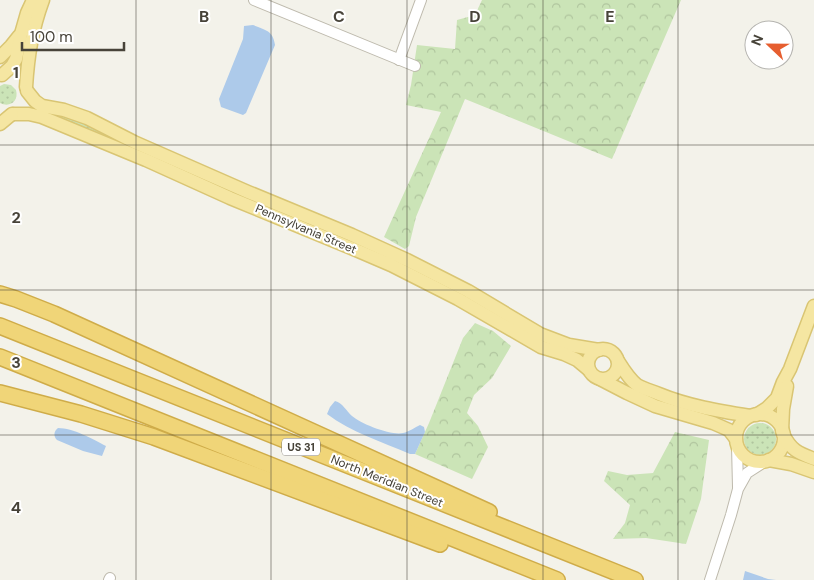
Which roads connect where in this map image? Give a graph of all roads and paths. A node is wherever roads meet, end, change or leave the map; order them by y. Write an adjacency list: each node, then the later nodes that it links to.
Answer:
1 (33, 0): 5 (main road)
2 (44, 0): 10 (main road)
3 (254, 0): 7 (street)
4 (421, 0): 7 (street)
5 (21, 34): 6 (main road); 9 (main road)
6 (0, 57)
7 (399, 60): 8 (street)
8 (415, 66)
9 (1, 75): 10 (main road, Pennsylvania Street)
10 (26, 89): 11 (main road); 16 (main road, Pennsylvania Street)
11 (8, 114): 12 (main road); 20 (main road, Pennsylvania Street)
12 (0, 124)
13 (0, 294): 30 (highway)
14 (814, 306): 19 (main road)
15 (0, 326): 30 (highway, North Meridian Street / US 31)
16 (599, 350): 18 (main road); 20 (main road)
17 (0, 357): 32 (highway, US 31)
18 (618, 360): 21 (main road); 23 (main road)
19 (790, 369): 23 (main road); 24 (main road)
20 (589, 370): 21 (main road)
21 (600, 379): 25 (main road)
22 (0, 393): 31 (highway)
23 (753, 415): 24 (main road); 25 (main road)
24 (782, 432): 26 (main road); 27 (main road)
25 (736, 442): 27 (main road); 29 (street)
26 (814, 459)
27 (766, 461): 28 (main road); 29 (street)
28 (814, 472)
29 (738, 488): 34 (street)
30 (602, 567): 33 (highway, North Meridian Street / US 31)
31 (538, 580)
32 (557, 580)
33 (635, 580)
34 (710, 580)

